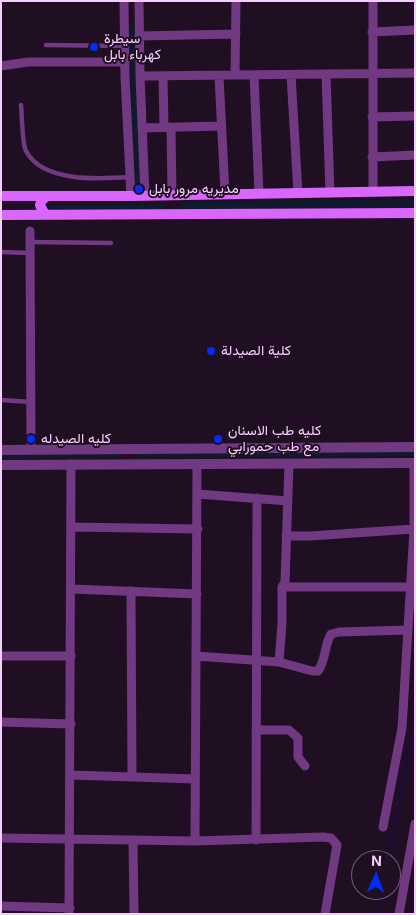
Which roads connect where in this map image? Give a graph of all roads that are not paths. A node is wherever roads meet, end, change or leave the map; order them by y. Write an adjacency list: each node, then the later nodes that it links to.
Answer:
1 (124, 1): 10 (street)
2 (139, 1): 8 (street)
3 (236, 1): 7 (street)
4 (373, 1): 6 (street)
5 (415, 30): 6 (street)
6 (372, 32): 15 (street)
7 (236, 34): 8 (street); 16 (street)
8 (139, 36): 19 (street)
9 (46, 45): 10 (lane)
10 (125, 46): 11 (street)
11 (125, 62): 12 (street); 30 (street)
12 (1, 66)
13 (415, 73): 15 (street)
14 (326, 74): 15 (street); 18 (street); 36 (street)
15 (372, 74): 24 (street)
16 (235, 75): 17 (street); 21 (street)
17 (254, 75): 18 (street); 34 (street)
18 (291, 75): 35 (street)
19 (140, 76): 20 (street); 27 (street)
20 (163, 76): 21 (street); 26 (street)
21 (219, 76): 25 (street)
22 (21, 105): 30 (lane)
23 (415, 116): 24 (street)
24 (372, 117): 29 (street)
25 (221, 126): 26 (street); 33 (street)
26 (167, 127): 27 (street); 37 (street)
27 (142, 128): 38 (street)
28 (415, 155): 29 (street)
29 (372, 157): 31 (street)
30 (130, 177): 42 (street)
31 (373, 192): 32 (main road); 36 (main road)
32 (415, 192)
33 (225, 193): 34 (main road); 37 (main road)
34 (259, 193): 35 (main road)
35 (298, 193): 36 (main road)
36 (330, 193)
37 (172, 194): 38 (main road)
38 (145, 195): 42 (main road)
39 (1, 196): 40 (main road)
40 (28, 196): 41 (main road); 45 (main road)
41 (47, 196): 42 (main road); 46 (main road)
42 (131, 196)
43 (415, 213): 46 (main road)
44 (1, 215): 45 (main road)
45 (25, 215): 46 (main road)
46 (45, 215)
47 (30, 231): 48 (street)
48 (30, 242): 49 (lane); 51 (street)
49 (111, 243)
50 (1, 252): 51 (lane)
51 (30, 253): 53 (street)
52 (1, 400): 53 (lane)
53 (31, 402): 56 (street)
54 (415, 447): 58 (street)
55 (1, 450): 56 (street)
56 (31, 450): 57 (street)
57 (121, 450): 58 (street); 61 (street)
58 (137, 450): 62 (street)
59 (414, 463): 63 (street); 71 (street)
60 (71, 464): 61 (street); 64 (street); 69 (street)
61 (120, 464): 62 (street)
62 (136, 464): 65 (street)
63 (290, 464): 65 (street); 68 (street)
64 (1, 465)
65 (197, 465): 66 (street)
66 (198, 494): 67 (street); 70 (street)
67 (257, 498): 68 (street); 82 (street)
68 (288, 501): 72 (street)
69 (72, 527): 70 (street); 75 (street)
70 (198, 529): 77 (street)
71 (414, 529): 72 (street); 74 (street)
72 (286, 536): 73 (street)
73 (282, 587): 74 (street); 83 (street)
74 (411, 587): 78 (street)
75 (72, 588): 76 (street); 80 (street)
76 (131, 591): 77 (street); 89 (street)
77 (197, 594): 81 (street)
78 (408, 630): 83 (street); 92 (street)
79 (1, 656): 80 (street)
80 (71, 656): 85 (street)
81 (196, 656): 82 (street); 90 (street)
82 (256, 660): 83 (street); 86 (street)
83 (279, 662)
84 (1, 722): 85 (street)
85 (71, 724): 88 (street)
86 (256, 730): 87 (street); 96 (street)
87 (305, 766)
88 (71, 775): 89 (street); 94 (street)
89 (132, 777): 90 (street)
90 (195, 779): 97 (street)
91 (415, 824): 98 (street)
92 (383, 827)
93 (1, 838): 94 (street)
94 (70, 840): 95 (street); 100 (street)
95 (133, 840): 97 (street); 101 (street)
96 (256, 840): 97 (street); 102 (street)
97 (194, 842)
98 (410, 875): 103 (street)
99 (7, 909): 100 (street)
100 (70, 911)
101 (134, 914)
102 (324, 914)
103 (399, 914)

